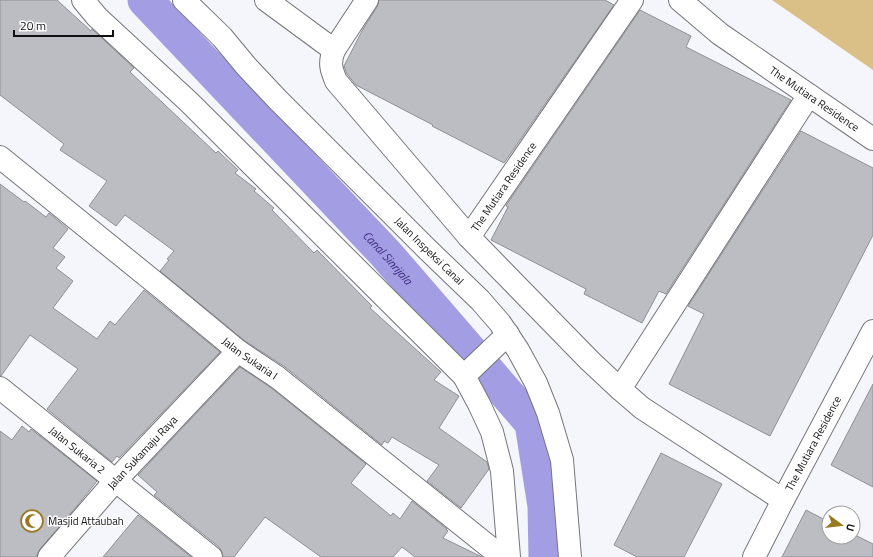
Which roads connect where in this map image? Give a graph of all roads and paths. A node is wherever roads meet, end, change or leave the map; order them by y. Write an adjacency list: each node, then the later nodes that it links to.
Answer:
1 (83, 0): 15 (street)
2 (184, 0): 13 (street, Jalan Inspeksi Canal)
3 (266, 0): 7 (street)
4 (367, 0): 7 (street)
5 (632, 0): 11 (street, The Mutiara Residence)
6 (680, 0): 8 (street, The Mutiara Residence)
7 (334, 50): 11 (street)
8 (809, 95): 9 (street, The Mutiara Residence); 17 (street)
9 (873, 139)
10 (0, 157): 14 (street, Jalan Sukaria I)
11 (469, 237): 17 (street, The Mutiara Residence)
12 (873, 331): 19 (street, The Mutiara Residence)
13 (505, 337): 15 (street); 24 (street, Jalan Inspeksi Canal)
14 (238, 351): 18 (street, Jalan Sukamaju Raya); 22 (street, Jalan Sukaria I)
15 (467, 373): 23 (street)
16 (0, 388): 18 (street, Jalan Sukaria 2)
17 (620, 390): 19 (street, The Mutiara Residence)
18 (116, 480): 20 (street, Jalan Sukamaju Raya); 21 (street, Jalan Sukaria 2)
19 (783, 500): 25 (street, The Mutiara Residence)
20 (49, 557)
21 (211, 557)
22 (502, 557)
23 (509, 557)
24 (570, 557)
25 (754, 557)

